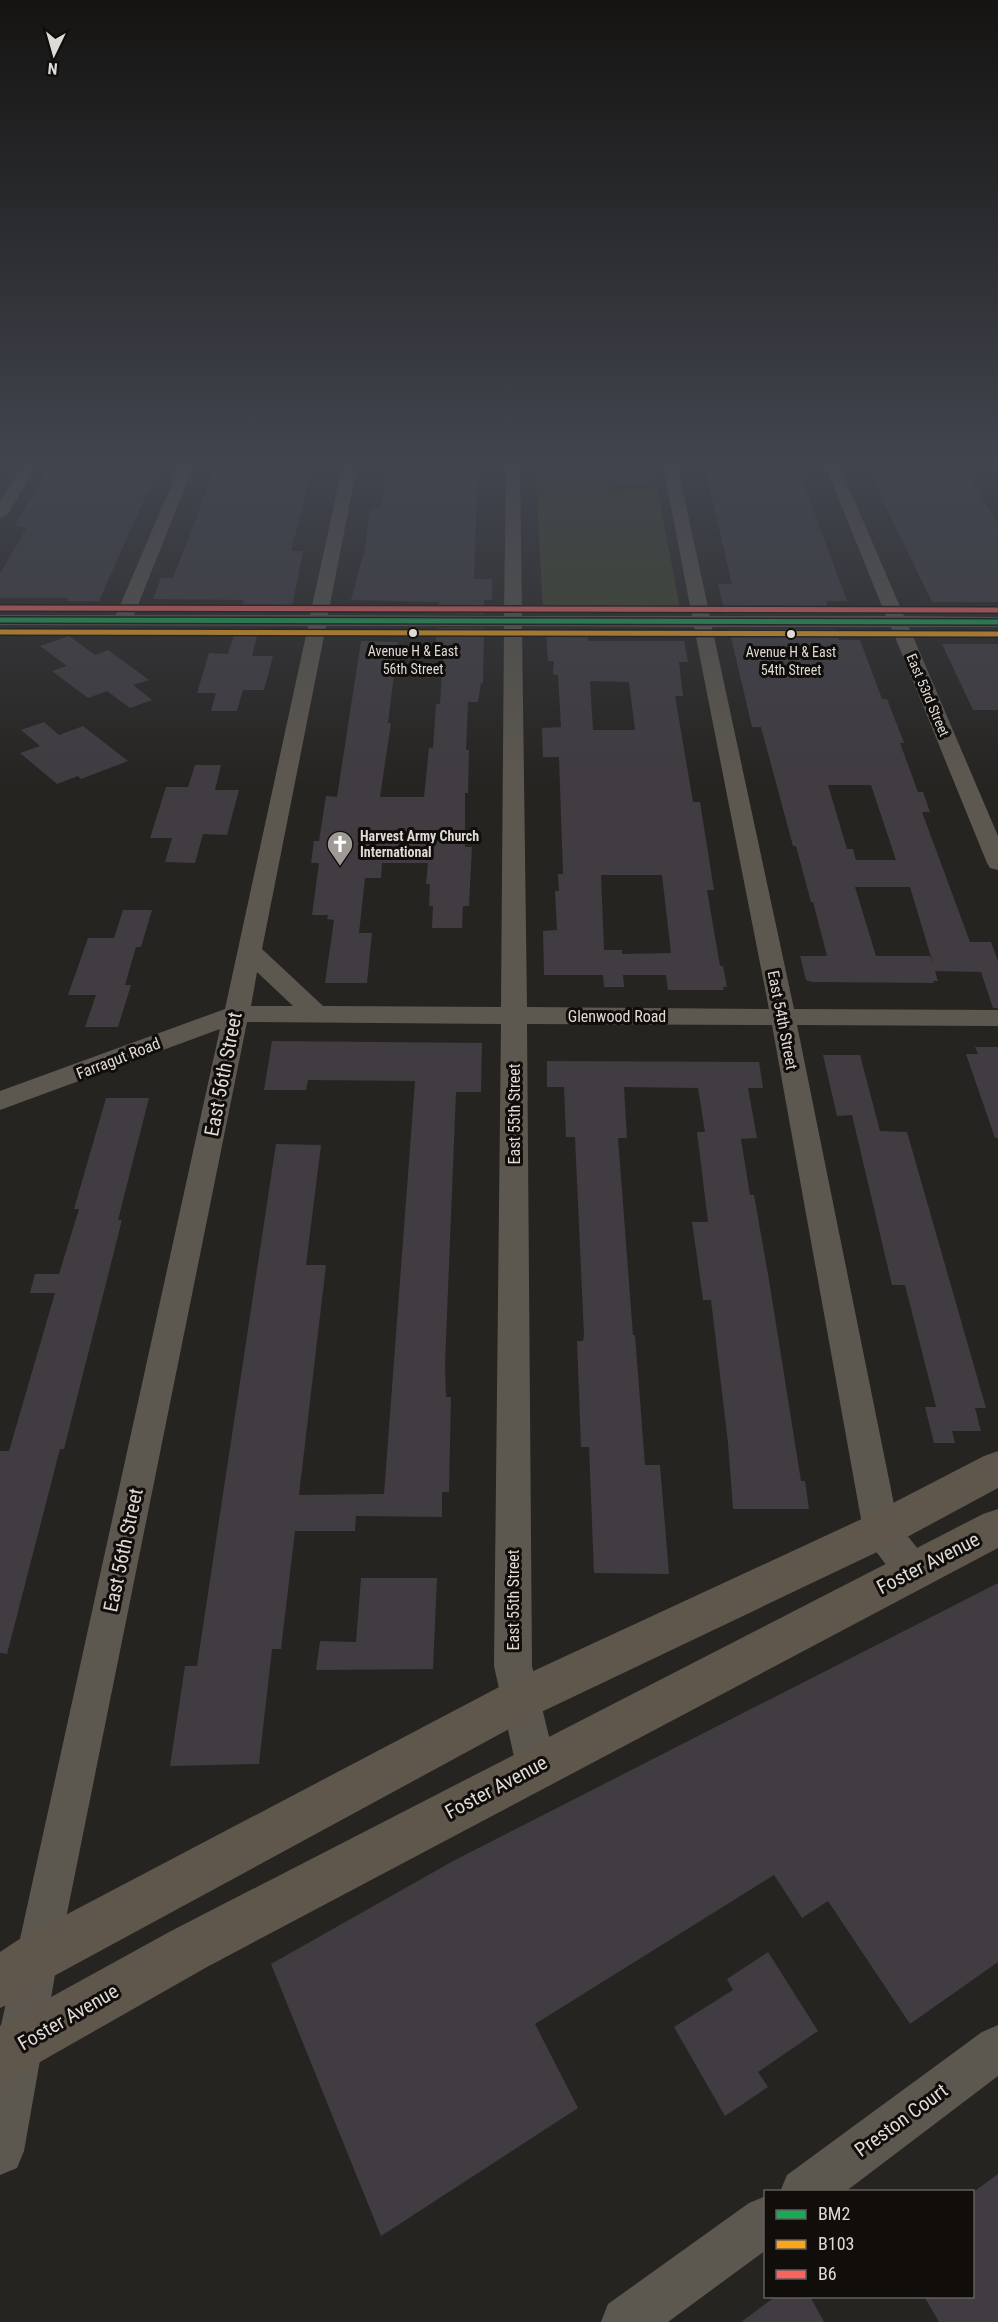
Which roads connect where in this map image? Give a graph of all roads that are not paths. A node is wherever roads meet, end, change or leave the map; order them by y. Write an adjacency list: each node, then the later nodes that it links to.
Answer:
1 (144, 568): 7 (street)
2 (329, 568): 8 (street, East 56th Street)
3 (514, 568): 9 (street, East 55th Street)
4 (690, 568): 10 (street, East 54th Street)
5 (875, 568): 11 (street, East 53rd Street)
6 (0, 620): 7 (street)
7 (122, 621): 8 (street)
8 (318, 621): 9 (street); 14 (street, East 56th Street)
9 (514, 621): 10 (street); 17 (street, East 55th Street)
10 (701, 622): 11 (street); 18 (street, East 54th Street)
11 (897, 622): 12 (street); 13 (street, East 53rd Street)
12 (998, 622)
13 (998, 862)
14 (249, 950): 15 (street, East 56th Street); 16 (street)
15 (235, 1014): 16 (street, Glenwood Road); 20 (street, Farragut Road); 27 (street, East 56th Street)
16 (317, 1015): 17 (street, Glenwood Road)
17 (514, 1016): 18 (street, Glenwood Road); 25 (street, East 55th Street)
18 (783, 1017): 19 (street, Glenwood Road); 23 (street, East 54th Street)
19 (998, 1018)
20 (0, 1101)
21 (998, 1468): 23 (main road)
22 (998, 1527): 24 (main road, Foster Avenue)
23 (881, 1530): 24 (street, East 54th Street); 25 (main road)
24 (913, 1571): 26 (main road, Foster Avenue)
25 (519, 1700): 26 (street, East 55th Street); 27 (main road)
26 (536, 1766): 29 (main road, Foster Avenue)
27 (18, 1970): 29 (street, East 56th Street)
28 (998, 2049): 31 (street, Preston Court)
29 (10, 2050): 30 (street, East 56th Street)
30 (0, 2151)
31 (807, 2190)
32 (764, 2221): 33 (street)
33 (626, 2322)

